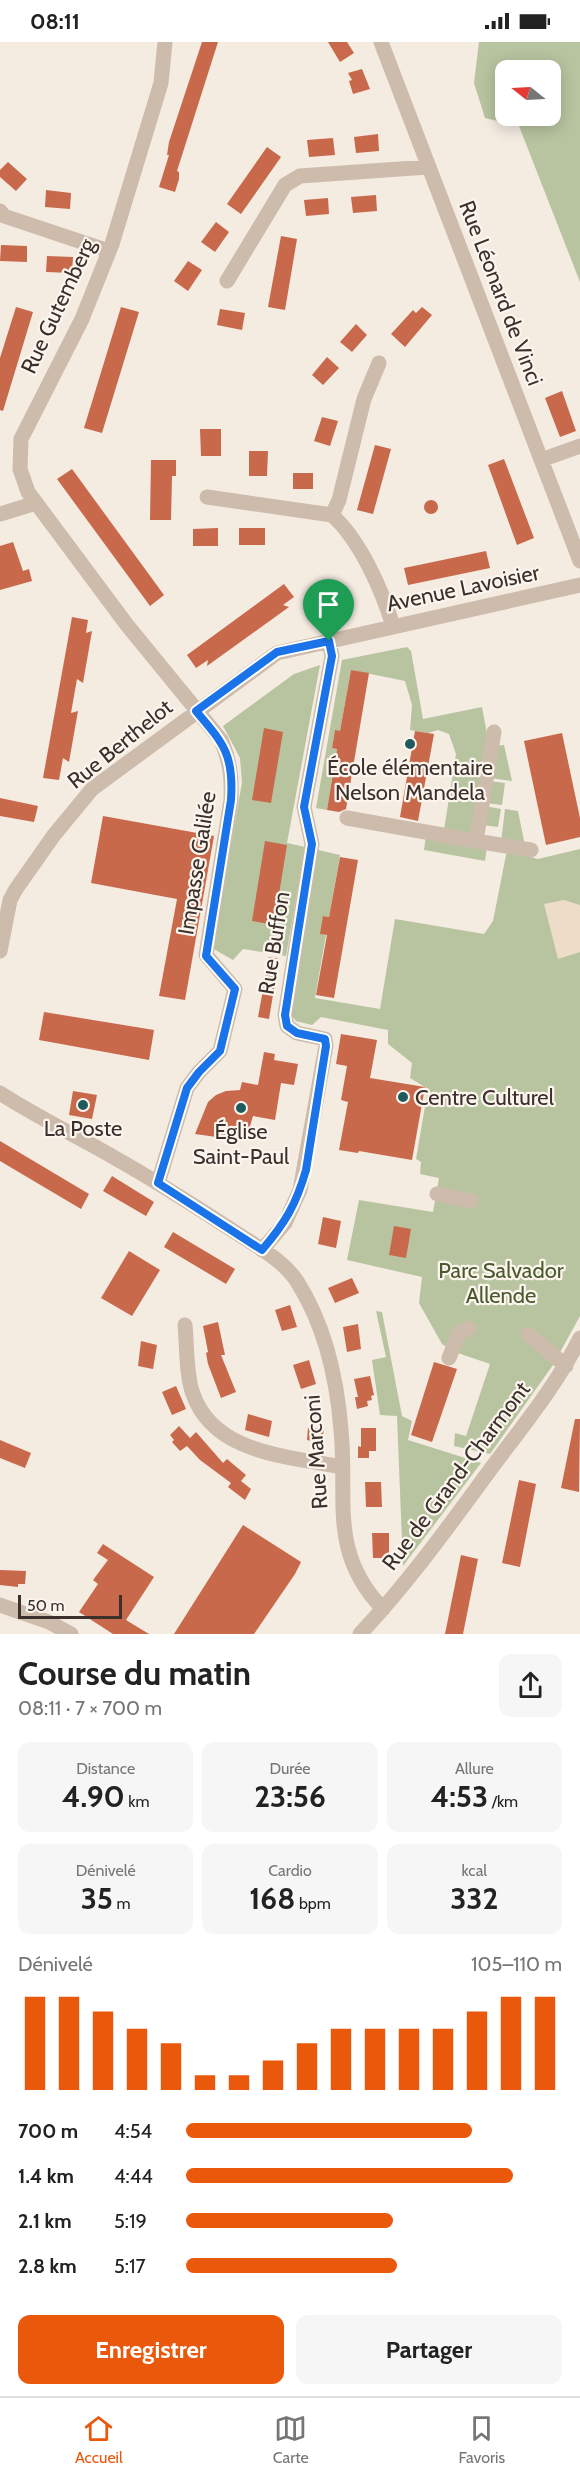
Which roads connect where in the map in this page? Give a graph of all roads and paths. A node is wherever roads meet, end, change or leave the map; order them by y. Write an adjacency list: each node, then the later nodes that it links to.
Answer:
1 (165, 42): 5 (street, Rue Gutemberg)
2 (381, 42): 3 (street, Rue Léonard de Vinci)
3 (428, 167): 6 (street); 9 (street, Rue Léonard de Vinci)
4 (1, 215): 5 (street)
5 (109, 251): 11 (street, Rue Gutemberg)
6 (227, 281)
7 (379, 363): 13 (street)
8 (580, 446): 9 (street)
9 (541, 460): 14 (street, Rue Léonard de Vinci)
10 (207, 497): 13 (street)
11 (36, 503): 12 (street); 18 (street, Rue Gutemberg)
12 (0, 514)
13 (332, 515): 16 (street)
14 (580, 561)
15 (580, 585): 16 (street, Avenue Lavoisier)
16 (393, 626): 17 (street, Avenue Lavoisier)
17 (329, 641): 18 (street, Avenue Lavoisier); 29 (street, Rue Buffon)
18 (196, 711): 23 (street, Rue Berthelot); 26 (street, Impasse Galilée)
19 (494, 732): 21 (street)
20 (347, 818): 21 (street)
21 (476, 841): 22 (street)
22 (531, 850)
23 (5, 899): 24 (street)
24 (0, 951)
25 (0, 1094): 26 (street, Rue Marconi)
26 (158, 1183): 29 (street, Rue Marconi)
27 (437, 1194): 28 (street)
28 (471, 1201)
29 (262, 1250): 36 (street, Rue Marconi)
30 (185, 1325): 36 (street)
31 (469, 1328): 34 (street)
32 (528, 1334): 35 (street)
33 (580, 1338): 35 (street, Rue de Grand-Charmont)
34 (449, 1358)
35 (566, 1366): 38 (street, Rue de Grand-Charmont)
36 (341, 1467): 38 (street, Rue Marconi)
37 (0, 1605): 39 (street)
38 (383, 1609): 40 (street, Rue de Grand-Charmont)
39 (71, 1634)
40 (360, 1634)

